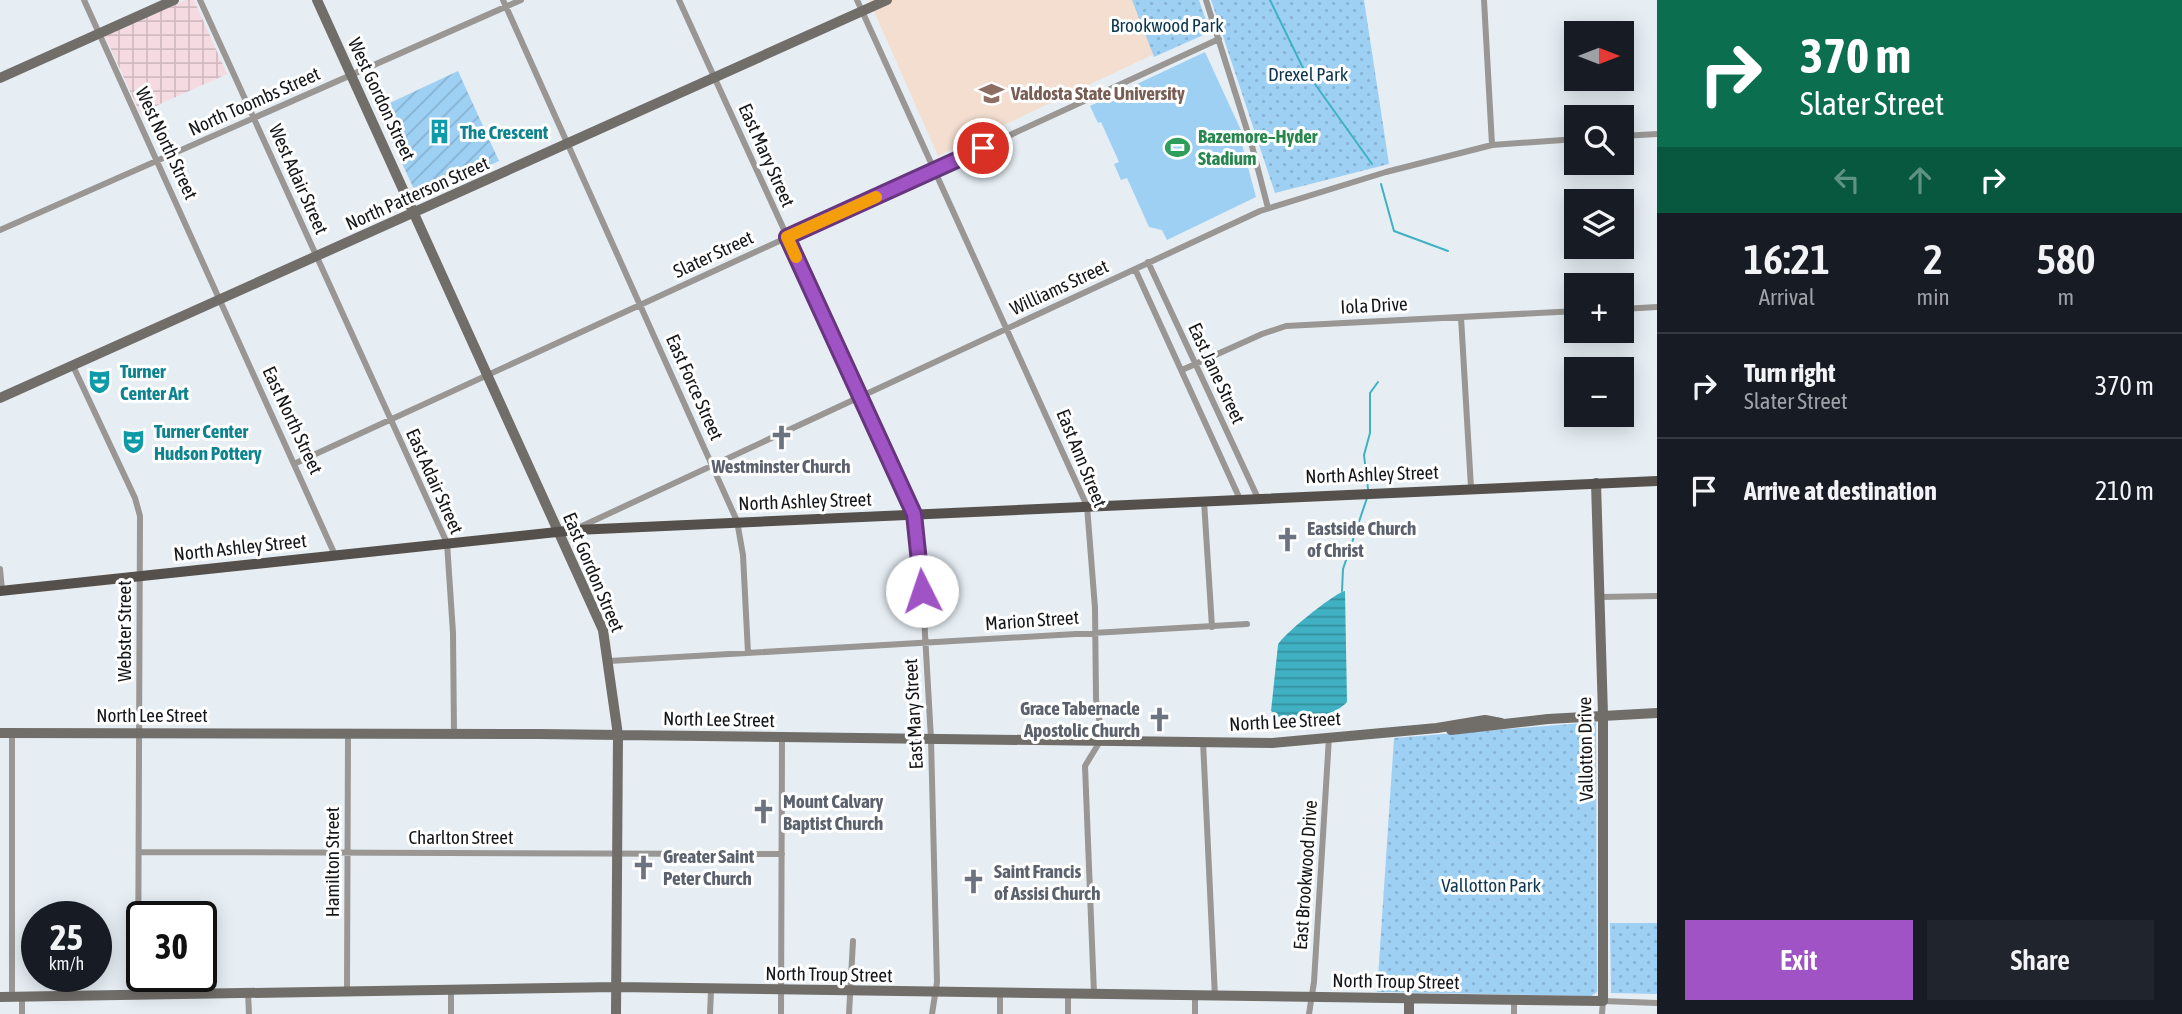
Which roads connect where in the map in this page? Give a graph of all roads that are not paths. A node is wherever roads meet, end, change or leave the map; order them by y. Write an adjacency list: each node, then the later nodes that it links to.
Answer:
1 (84, 0): 13 (street, West North Street)
2 (174, 0): 13 (street)
3 (200, 0): 18 (street, West Adair Street)
4 (317, 0): 15 (street, West Gordon Street)
5 (521, 0): 11 (street, North Toombs Street)
6 (679, 0): 17 (street, East Mary Street)
7 (857, 0): 12 (street, East Ann Street)
8 (887, 0): 12 (street, North Patterson Street)
9 (1206, 0): 14 (street)
10 (1484, 0): 23 (street)
11 (504, 4): 15 (street, North Toombs Street); 22 (street, East Force Street)
12 (863, 11): 17 (street, North Patterson Street); 25 (street, East Ann Street)
13 (99, 33): 16 (street); 24 (street, West North Street)
14 (1219, 39): 25 (street, Slater Street); 26 (street)
15 (351, 75): 18 (street, North Toombs Street); 27 (street, West Gordon Street)
16 (0, 78)
17 (715, 78): 22 (street, North Patterson Street); 29 (street, East Mary Street)
18 (255, 119): 24 (street, North Toombs Street); 30 (street, West Adair Street)
19 (1657, 134): 20 (street)
20 (1634, 135)
21 (1564, 140): 23 (street, Williams Street)
22 (568, 145): 27 (street, North Patterson Street); 34 (street, East Force Street)
23 (1492, 145): 26 (street, Williams Street)
24 (158, 160): 28 (street, North Toombs Street); 33 (street, West North Street)
25 (935, 170): 29 (street, Slater Street); 39 (street, East Ann Street)
26 (1268, 208): 31 (street, Williams Street)
27 (415, 213): 30 (street, North Patterson Street); 43 (street, East Gordon Street)
28 (0, 230)
29 (787, 237): 34 (street, Slater Street); 44 (street, East Mary Street)
30 (318, 257): 33 (street, North Patterson Street); 46 (street, East Adair Street)
31 (1148, 262): 32 (street, Williams Street); 40 (street, East Jane Street)
32 (1135, 268): 39 (street, Williams Street); 42 (street, East Jane Street)
33 (221, 299): 41 (street, North Patterson Street); 47 (street, East North Street)
34 (640, 305): 43 (street, Slater Street); 48 (street, East Force Street)
35 (1657, 307): 36 (street)
36 (1634, 308)
37 (1564, 313): 38 (street, Iola Drive)
38 (1461, 317): 40 (street, Iola Drive); 51 (street)
39 (1008, 328): 44 (street, Williams Street); 55 (street, East Ann Street)
40 (1195, 364): 42 (street, Iola Drive); 52 (street, East Jane Street)
41 (73, 366): 45 (street, North Patterson Street); 63 (street, Webster Street)
42 (1182, 370): 53 (street, East Jane Street)
43 (488, 374): 46 (street, Slater Street); 59 (street, East Gordon Street)
44 (858, 396): 48 (street, Williams Street); 56 (street, East Mary Street)
45 (0, 398)
46 (391, 419): 47 (street, Slater Street); 60 (street, East Adair Street)
47 (296, 463): 61 (street, East North Street)
48 (712, 464): 57 (street, East Force Street); 58 (street, Williams Street)
49 (1657, 481): 50 (main road, North Ashley Street)
50 (1597, 483): 51 (main road, North Ashley Street); 66 (street, Vallotton Drive)
51 (1471, 488): 52 (main road, North Ashley Street)
52 (1257, 496): 53 (main road, North Ashley Street)
53 (1239, 497): 54 (main road, North Ashley Street)
54 (1204, 499): 55 (main road, North Ashley Street); 68 (street)
55 (1087, 506): 56 (main road, North Ashley Street); 69 (street, East Ann Street)
56 (914, 514): 57 (main road, North Ashley Street); 70 (street, East Mary Street)
57 (737, 521): 58 (main road, North Ashley Street); 71 (street, East Force Street)
58 (576, 530): 59 (main road, North Ashley Street)
59 (559, 531): 60 (main road, North Ashley Street); 72 (street, East Gordon Street)
60 (447, 543): 61 (main road, North Ashley Street); 79 (street, East Adair Street)
61 (335, 555): 63 (main road, North Ashley Street)
62 (0, 569): 64 (street)
63 (140, 576): 64 (main road, North Ashley Street); 75 (street, Webster Street)
64 (1, 590)
65 (1657, 596): 66 (street)
66 (1600, 597): 74 (street, Vallotton Drive)
67 (1247, 624): 68 (street, Marion Street)
68 (1212, 627): 69 (street, Marion Street)
69 (1096, 632): 70 (street, Marion Street); 85 (street, East Ann Street)
70 (925, 644): 71 (street, Marion Street); 83 (street, East Mary Street)
71 (748, 653): 72 (street, Marion Street)
72 (609, 661): 80 (street, East Gordon Street)
73 (1657, 713): 74 (street, North Lee Street)
74 (1603, 715): 81 (street, North Lee Street); 110 (street, Vallotton Drive)
75 (140, 732): 77 (street, North Lee Street); 78 (street, North Lee Street); 86 (street, Webster Street)
76 (0, 733): 77 (street, North Lee Street)
77 (12, 733): 105 (street)
78 (348, 733): 79 (street, North Lee Street); 87 (street, Hamilton Street)
79 (454, 734): 80 (street, North Lee Street)
80 (618, 735): 82 (street, North Lee Street); 88 (street, East Gordon Street)
81 (1329, 737): 84 (street, North Lee Street); 107 (street, East Brookwood Drive)
82 (782, 738): 83 (street, North Lee Street); 89 (street)
83 (931, 739): 85 (street, North Lee Street); 98 (street, East Mary Street)
84 (1203, 741): 85 (street, North Lee Street); 106 (street)
85 (1099, 743): 101 (street, East Ann Street)
86 (139, 852): 87 (street, Charlton Street); 102 (street, Webster Street)
87 (347, 853): 88 (street, Charlton Street); 96 (street, Hamilton Street)
88 (617, 853): 89 (street, Charlton Street); 91 (street, East Gordon Street)
89 (782, 854): 94 (street)
90 (853, 941): 97 (street)
91 (616, 987): 92 (street, North Troup Street); 93 (street, North Troup Street); 115 (street, East Gordon Street)
92 (451, 990): 96 (street, North Troup Street); 114 (street)
93 (711, 990): 94 (street, North Troup Street); 116 (street)
94 (782, 991): 97 (street, North Troup Street); 117 (street)
95 (248, 992): 96 (street, North Troup Street); 102 (street, North Troup Street); 113 (street)
96 (347, 992)
97 (851, 992): 98 (street, North Troup Street); 118 (street)
98 (935, 993): 99 (street, North Troup Street); 119 (street, East Mary Street)
99 (1000, 993): 100 (street, North Troup Street); 120 (street)
100 (1068, 994): 101 (street, North Troup Street); 121 (street)
101 (1094, 994): 103 (street, North Troup Street)
102 (138, 995): 105 (street, North Troup Street)
103 (1195, 996): 106 (street, North Troup Street); 122 (street)
104 (0, 997): 105 (street, North Troup Street)
105 (17, 997): 112 (street)
106 (1215, 997): 107 (street, North Troup Street)
107 (1312, 998): 108 (street, North Troup Street); 123 (street, East Brookwood Drive)
108 (1409, 999): 109 (street, North Troup Street); 124 (street)
109 (1514, 1000): 110 (street, North Troup Street); 125 (street)
110 (1603, 1002): 111 (street, North Troup Street); 126 (street, Vallotton Drive)
111 (1657, 1003)
112 (22, 1014)
113 (249, 1014)
114 (452, 1014)
115 (615, 1014)
116 (710, 1014)
117 (781, 1014)
118 (849, 1014)
119 (932, 1014)
120 (1000, 1014)
121 (1068, 1014)
122 (1195, 1014)
123 (1309, 1014)
124 (1409, 1014)
125 (1514, 1014)
126 (1602, 1014)

